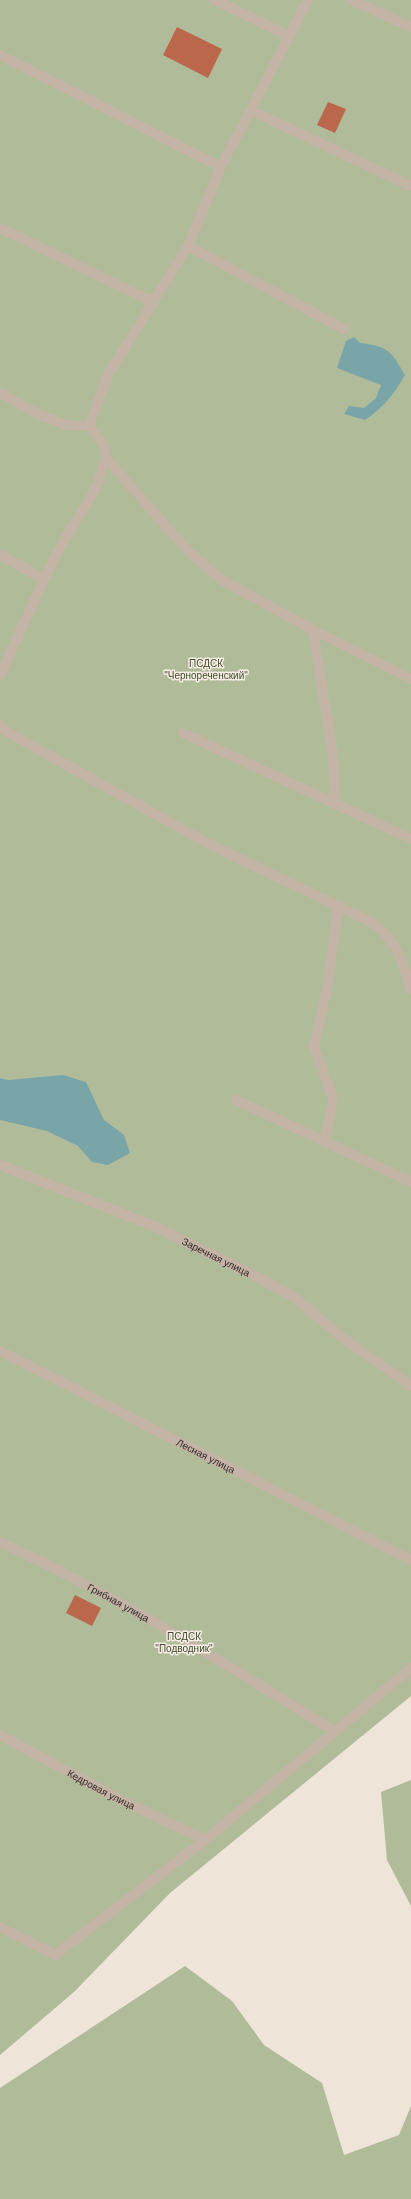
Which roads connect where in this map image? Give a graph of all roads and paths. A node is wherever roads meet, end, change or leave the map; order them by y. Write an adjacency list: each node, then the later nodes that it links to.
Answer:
1 (215, 0): 5 (street)
2 (308, 0): 5 (street)
3 (351, 0): 4 (street)
4 (411, 28)
5 (289, 36): 7 (street)
6 (0, 55): 8 (street)
7 (250, 110): 8 (street); 9 (street)
8 (221, 167): 11 (street)
9 (411, 186)
10 (0, 228): 12 (street)
11 (188, 246): 12 (street); 13 (street)
12 (154, 302): 15 (street)
13 (344, 329)
14 (0, 393): 15 (street)
15 (89, 426): 16 (street)
16 (105, 456): 18 (street); 19 (street)
17 (0, 554): 18 (street)
18 (44, 579): 20 (street)
19 (313, 630): 21 (street); 24 (street)
20 (0, 676)
21 (411, 679)
22 (0, 726): 26 (street)
23 (183, 733): 24 (street)
24 (335, 804): 25 (street)
25 (411, 839)
26 (338, 906): 27 (street); 29 (street)
27 (411, 989)
28 (236, 1100): 29 (street)
29 (325, 1142): 31 (street)
30 (0, 1165): 33 (street, Заречная улица)
31 (411, 1182)
32 (0, 1351): 35 (street, Лесная улица)
33 (411, 1386)
34 (0, 1542): 37 (street, Грибная улица)
35 (411, 1560)
36 (411, 1668): 37 (street)
37 (335, 1732): 39 (street)
38 (0, 1735): 39 (street, Кедровая улица)
39 (205, 1840): 40 (street)
40 (0, 1927)

